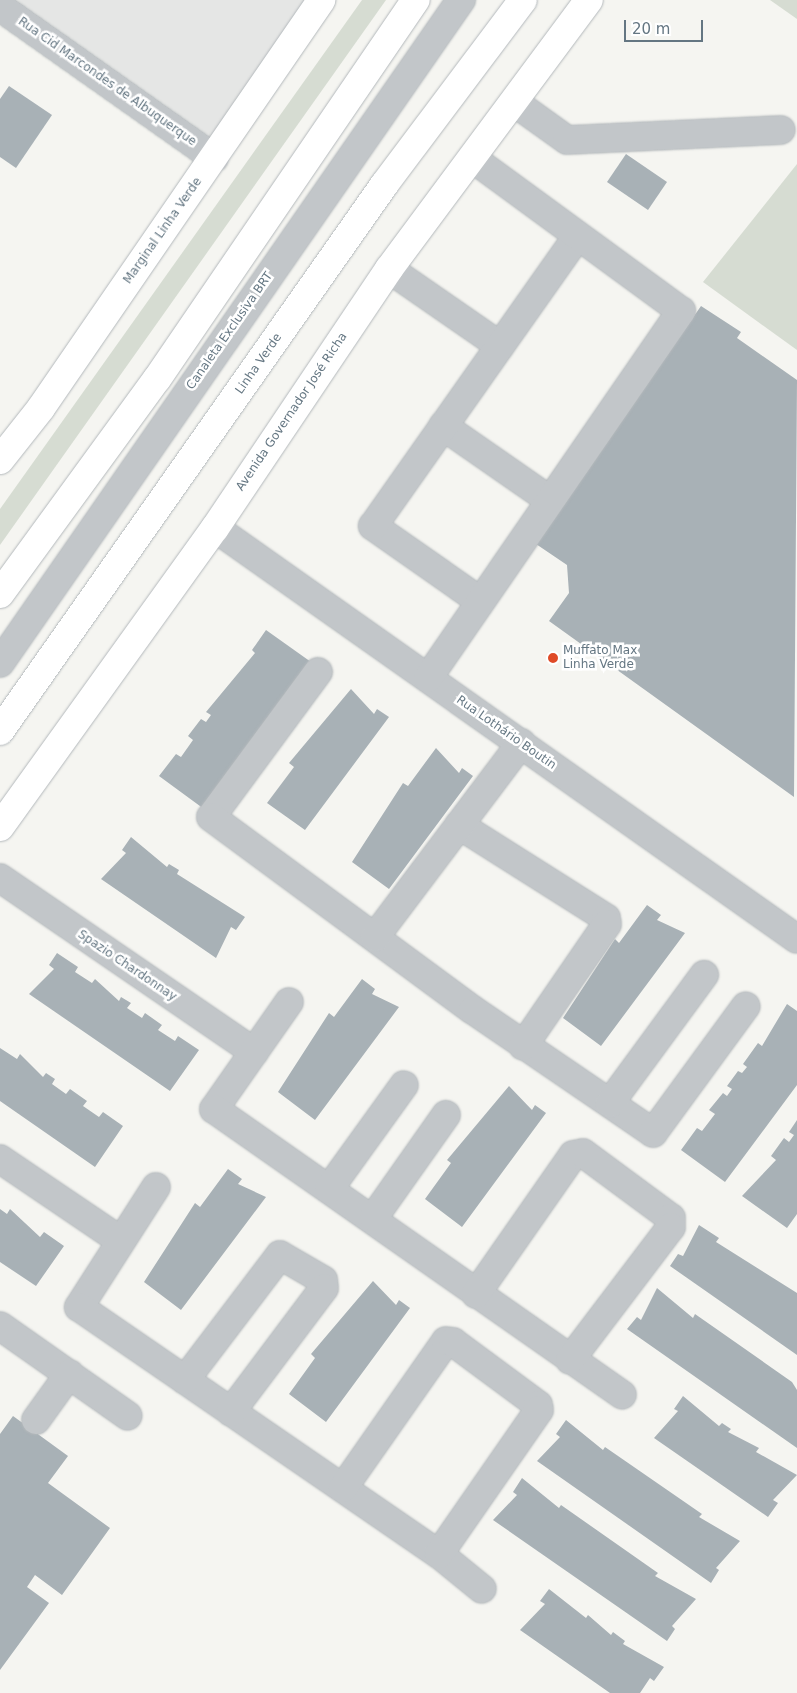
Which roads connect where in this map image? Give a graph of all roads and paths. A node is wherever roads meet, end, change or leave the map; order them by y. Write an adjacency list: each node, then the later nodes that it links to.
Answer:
1 (321, 0): 9 (main road, Marginal Linha Verde)
2 (416, 0): 18 (main road)
3 (461, 0): 20 (street, Canaleta Exclusiva BRT)
4 (523, 0): 23 (main road, Linha Verde)
5 (589, 0): 7 (main road, Avenida Governador José Richa)
6 (0, 7): 9 (street, Rua Cid Marcondes de Albuquerque)
7 (514, 102): 8 (street); 10 (main road, Avenida Governador José Richa)
8 (781, 130)
9 (214, 158): 15 (main road, Marginal Linha Verde)
10 (472, 158): 11 (street); 12 (main road, Avenida Governador José Richa)
11 (576, 238): 13 (street); 16 (street)
12 (389, 269): 13 (street); 17 (main road, Avenida Governador José Richa)
13 (500, 346): 14 (street)
14 (443, 426): 16 (street); 19 (street)
15 (0, 460)
16 (548, 499): 19 (street)
17 (215, 528): 22 (street, Rua Lothário Boutin); 26 (main road, Avenida Governador José Richa)
18 (0, 594)
19 (480, 601): 22 (street)
20 (0, 662)
21 (318, 672): 28 (street)
22 (428, 678): 24 (street, Rua Lothário Boutin)
23 (0, 731)
24 (521, 744): 25 (street); 29 (street, Rua Lothário Boutin)
25 (459, 825): 28 (street); 33 (street)
26 (0, 827)
27 (0, 878): 34 (street, Spazio Chardonnay)
28 (375, 937): 33 (street)
29 (797, 939)
30 (704, 975): 36 (street)
31 (289, 1002): 34 (street)
32 (746, 1006): 36 (street)
33 (523, 1046): 36 (street)
34 (254, 1052): 40 (street)
35 (404, 1085): 40 (street)
36 (610, 1103)
37 (446, 1115): 41 (street)
38 (0, 1159): 42 (street)
39 (156, 1187): 42 (street)
40 (329, 1188): 41 (street)
41 (374, 1217): 43 (street)
42 (121, 1241): 47 (street)
43 (476, 1294): 45 (street); 45 (street)
44 (0, 1326): 46 (street)
45 (570, 1360): 48 (street)
46 (69, 1374): 50 (street); 51 (street)
47 (186, 1380): 49 (street); 49 (street)
48 (622, 1395)
49 (231, 1412): 52 (street)
50 (128, 1416)
51 (36, 1420)
52 (343, 1488): 53 (street); 53 (street)
53 (439, 1554): 54 (street)
54 (482, 1589)

